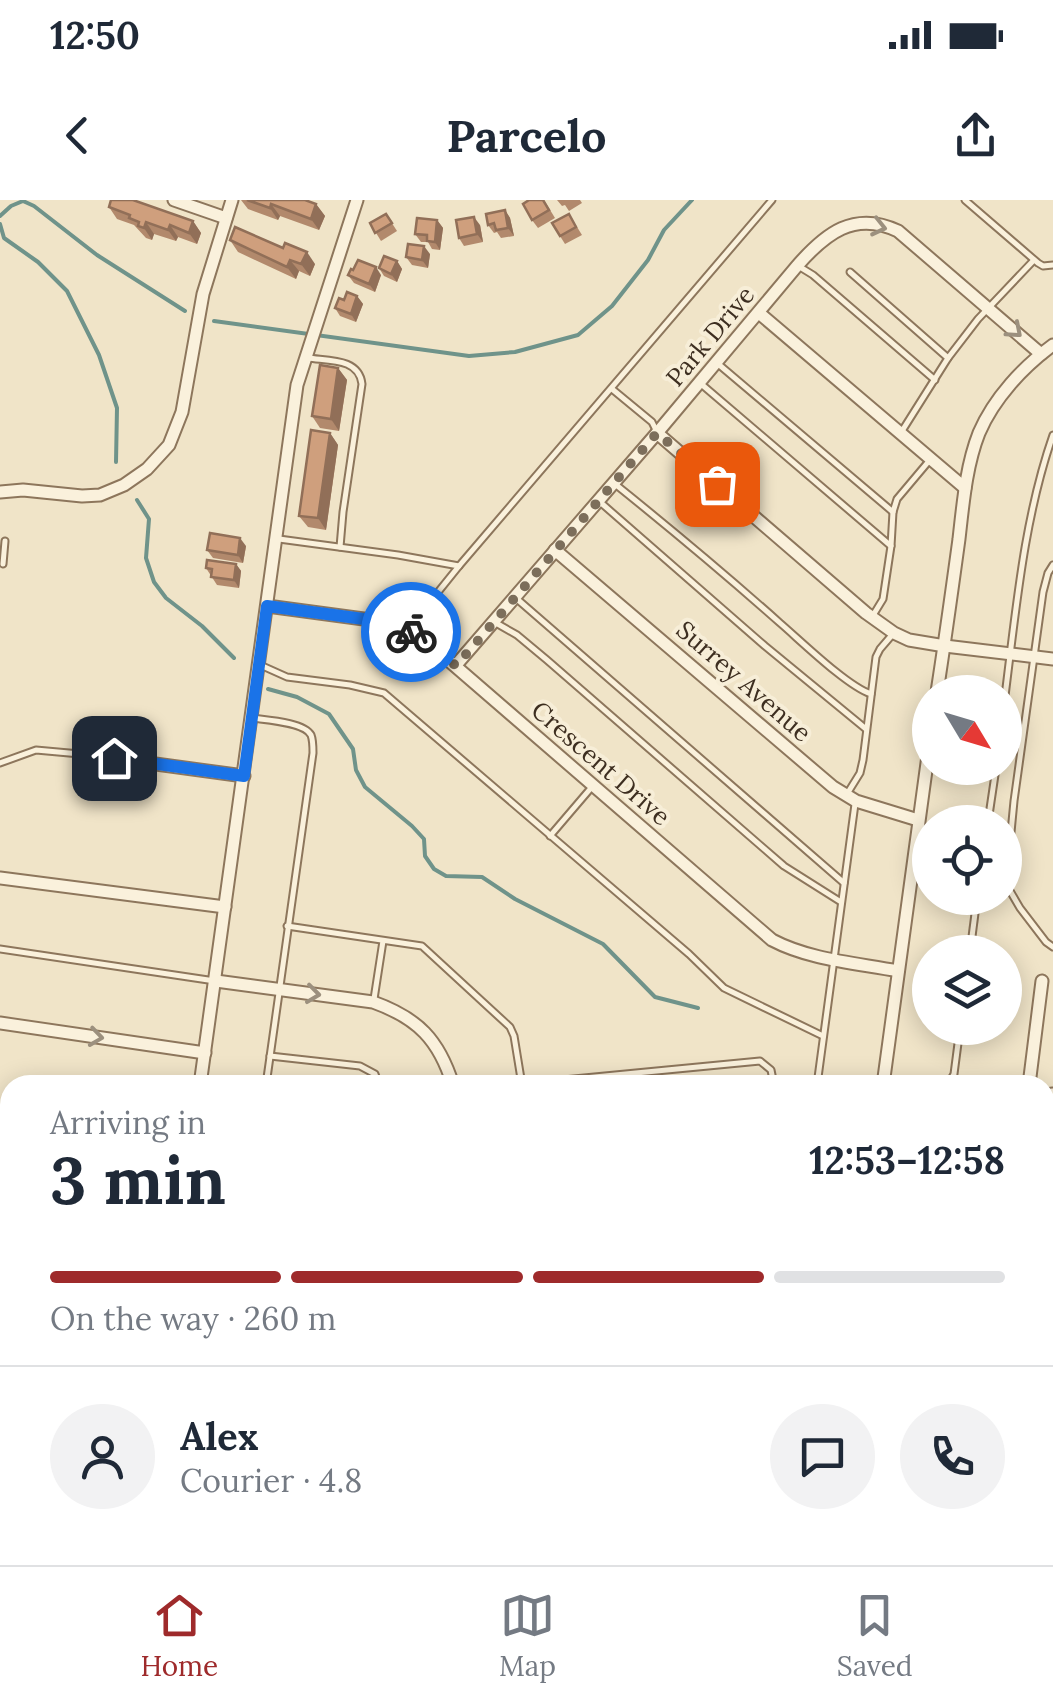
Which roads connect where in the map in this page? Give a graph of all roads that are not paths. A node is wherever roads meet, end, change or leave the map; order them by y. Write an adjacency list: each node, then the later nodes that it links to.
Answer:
1 (174, 200): 6 (street)
2 (232, 200): 6 (street)
3 (357, 200): 15 (street)
4 (772, 200): 20 (lane)
5 (966, 200): 7 (lane)
6 (226, 218): 27 (street)
7 (1034, 260): 8 (lane); 11 (lane)
8 (1053, 265)
9 (797, 266): 11 (street, Park Drive, one-way to 11); 12 (street, Park Drive); 18 (lane)
10 (850, 272): 16 (lane)
11 (989, 309): 14 (street, Park Drive, one-way to 14); 16 (lane)
12 (759, 313): 17 (street, Park Drive); 22 (street)
13 (1053, 345): 14 (street)
14 (1041, 354): 26 (street)
15 (304, 357): 30 (street); 33 (lane)
16 (948, 358): 18 (lane)
17 (717, 363): 19 (street, Park Drive); 29 (lane)
18 (935, 380): 22 (lane)
19 (700, 383): 21 (street, Park Drive); 32 (lane)
20 (612, 389): 21 (lane); 37 (lane)
21 (657, 433): 25 (street, Park Drive); 40 (street)
22 (901, 433): 24 (street)
23 (1053, 435): 45 (lane)
24 (931, 458): 26 (street); 29 (lane)
25 (613, 482): 28 (street, Park Drive); 52 (lane)
26 (965, 488): 44 (street)
27 (0, 492)
28 (598, 500): 34 (street, Park Drive); 54 (lane)
29 (893, 512): 32 (lane)
30 (276, 538): 33 (lane); 39 (street)
31 (5, 541): 35 (lane)
32 (891, 546): 40 (lane)
33 (340, 547): 37 (lane)
34 (555, 550): 38 (street, Park Drive); 59 (street, Surrey Avenue)
35 (3, 564)
36 (1053, 564): 46 (lane)
37 (459, 566): 42 (lane)
38 (515, 597): 41 (street, Park Drive); 64 (lane)
39 (267, 606): 42 (street, Crescent Drive); 48 (street)
40 (872, 618): 43 (street)
41 (494, 622): 49 (street, Park Drive); 65 (lane)
42 (412, 632): 49 (street, Crescent Drive)
43 (894, 633): 44 (street); 52 (lane)
44 (944, 646): 45 (street); 50 (street)
45 (1010, 654): 46 (street); 51 (lane)
46 (1035, 657): 47 (street); 69 (lane)
47 (1053, 659)
48 (257, 664): 53 (street); 61 (lane)
49 (456, 666): 58 (street, Crescent Drive)
50 (940, 675)
51 (1008, 675)
52 (870, 694): 54 (lane)
53 (250, 718): 57 (street); 67 (lane)
54 (866, 729): 59 (lane)
55 (82, 754): 56 (lane); 57 (street)
56 (0, 762)
57 (244, 776): 66 (street)
58 (593, 785): 61 (lane); 71 (street, Crescent Drive)
59 (851, 799): 60 (street, Surrey Avenue); 64 (lane)
60 (912, 818)
61 (550, 836): 78 (lane)
62 (912, 864): 72 (street)
63 (0, 878): 66 (street)
64 (844, 883): 65 (lane)
65 (840, 902): 71 (lane)
66 (225, 906): 74 (street)
67 (287, 926): 68 (lane); 75 (lane)
68 (383, 940): 76 (lane); 86 (lane)
69 (1053, 947)
70 (0, 949): 74 (lane)
71 (832, 959): 72 (street, Crescent Drive); 78 (lane)
72 (898, 971): 90 (street)
73 (1042, 980): 92 (street)
74 (216, 982): 75 (street); 80 (street)
75 (278, 990): 76 (street, one-way to 76); 81 (lane)
76 (373, 1002): 85 (street)
77 (0, 1023): 80 (street, one-way to 80)
78 (823, 1036): 89 (lane)
79 (958, 1045): 91 (lane)
80 (205, 1054): 82 (street)
81 (270, 1056): 83 (lane); 84 (lane)
82 (202, 1075)
83 (267, 1075)
84 (375, 1075)
85 (449, 1075)
86 (520, 1075)
87 (621, 1075): 88 (lane)
88 (772, 1075)
89 (818, 1075)
90 (883, 1075)
91 (953, 1075)
92 (1030, 1075)

